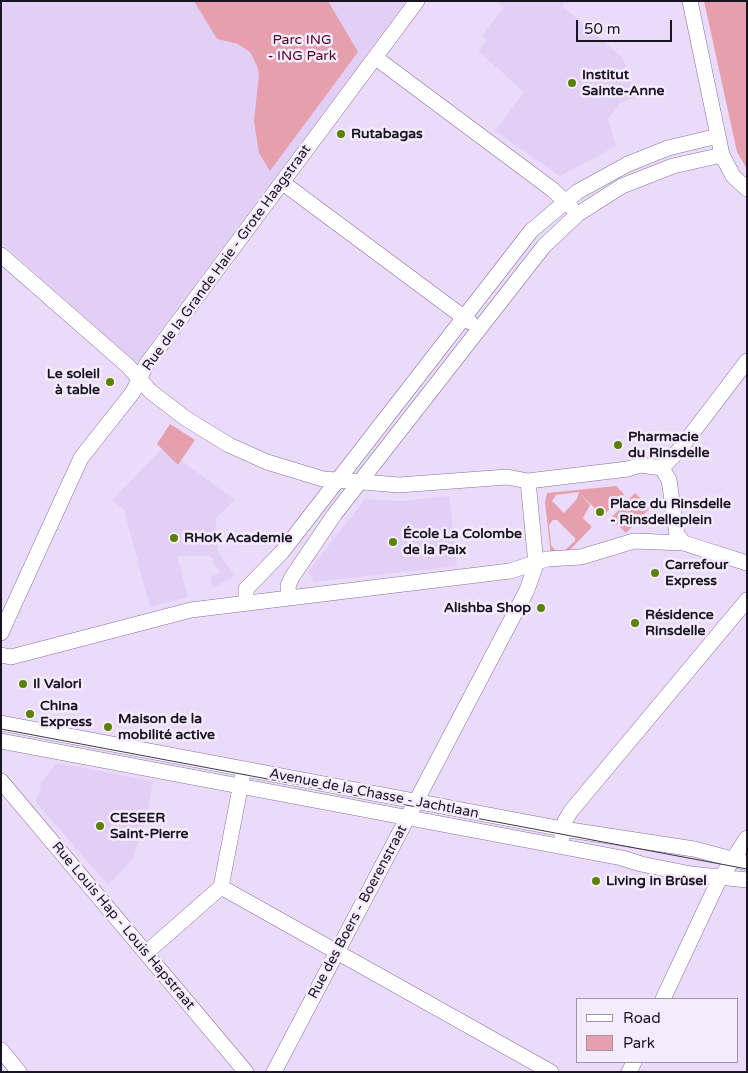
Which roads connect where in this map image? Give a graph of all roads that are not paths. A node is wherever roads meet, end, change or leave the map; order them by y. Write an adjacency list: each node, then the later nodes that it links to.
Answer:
1 (417, 1): 3 (street, Rue de la Grande Haie - Grote Haagstraat)
2 (690, 1): 4 (street)
3 (376, 58): 6 (street, Rue de la Grande Haie - Grote Haagstraat); 8 (street)
4 (718, 136): 5 (street); 8 (street)
5 (722, 155): 7 (street); 9 (street)
6 (283, 182): 11 (street); 14 (street, Rue de la Grande Haie - Grote Haagstraat)
7 (747, 189)
8 (566, 201): 9 (street); 11 (street)
9 (578, 214): 12 (street)
10 (1, 255): 14 (street)
11 (463, 317): 12 (street); 16 (street)
12 (478, 329): 18 (street)
13 (747, 361): 15 (street)
14 (139, 379): 16 (street); 25 (street, Rue de la Grande Haie - Grote Haagstraat)
15 (662, 468): 17 (street); 19 (street)
16 (337, 480): 18 (street); 24 (street)
17 (528, 481): 18 (street); 21 (street)
18 (361, 482): 22 (street)
19 (684, 543): 20 (street); 21 (street)
20 (747, 563)
21 (536, 564): 22 (street); 32 (street, Rue des Boers - Boerenstraat)
22 (289, 597): 24 (street)
23 (747, 600): 34 (street)
24 (246, 602): 26 (street)
25 (1, 633)
26 (1, 655)
27 (1, 723): 29 (street, Avenue de la Chasse - Jachtlaan)
28 (1, 741): 31 (street, Avenue de la Chasse - Jachtlaan)
29 (244, 769): 31 (street); 32 (street, Avenue de la Chasse - Jachtlaan)
30 (1, 781): 42 (street, Rue Louis Hap - Louis Hapstraat)
31 (240, 786): 33 (street, Avenue de la Chasse - Jachtlaan); 40 (street)
32 (416, 802): 33 (street, Rue des Boers - Boerenstraat); 34 (street, Avenue de la Chasse - Jachtlaan)
33 (408, 817): 36 (street, Avenue de la Chasse - Jachtlaan); 41 (street, Rue des Boers - Boerenstraat)
34 (564, 829): 36 (street); 37 (street, Avenue de la Chasse - Jachtlaan)
35 (747, 838): 37 (street)
36 (561, 846): 38 (street, Avenue de la Chasse - Jachtlaan)
37 (740, 861): 38 (street)
38 (721, 876): 39 (street, Avenue de la Chasse - Jachtlaan); 43 (street)
39 (747, 880)
40 (222, 887): 41 (street); 42 (street)
41 (337, 951): 47 (street, Rue des Boers - Boerenstraat); 48 (street)
42 (146, 953): 46 (street, Rue Louis Hap - Louis Hapstraat)
43 (663, 998)
44 (1, 1050): 45 (street)
45 (19, 1072)
46 (246, 1072)
47 (274, 1072)
48 (551, 1072)

